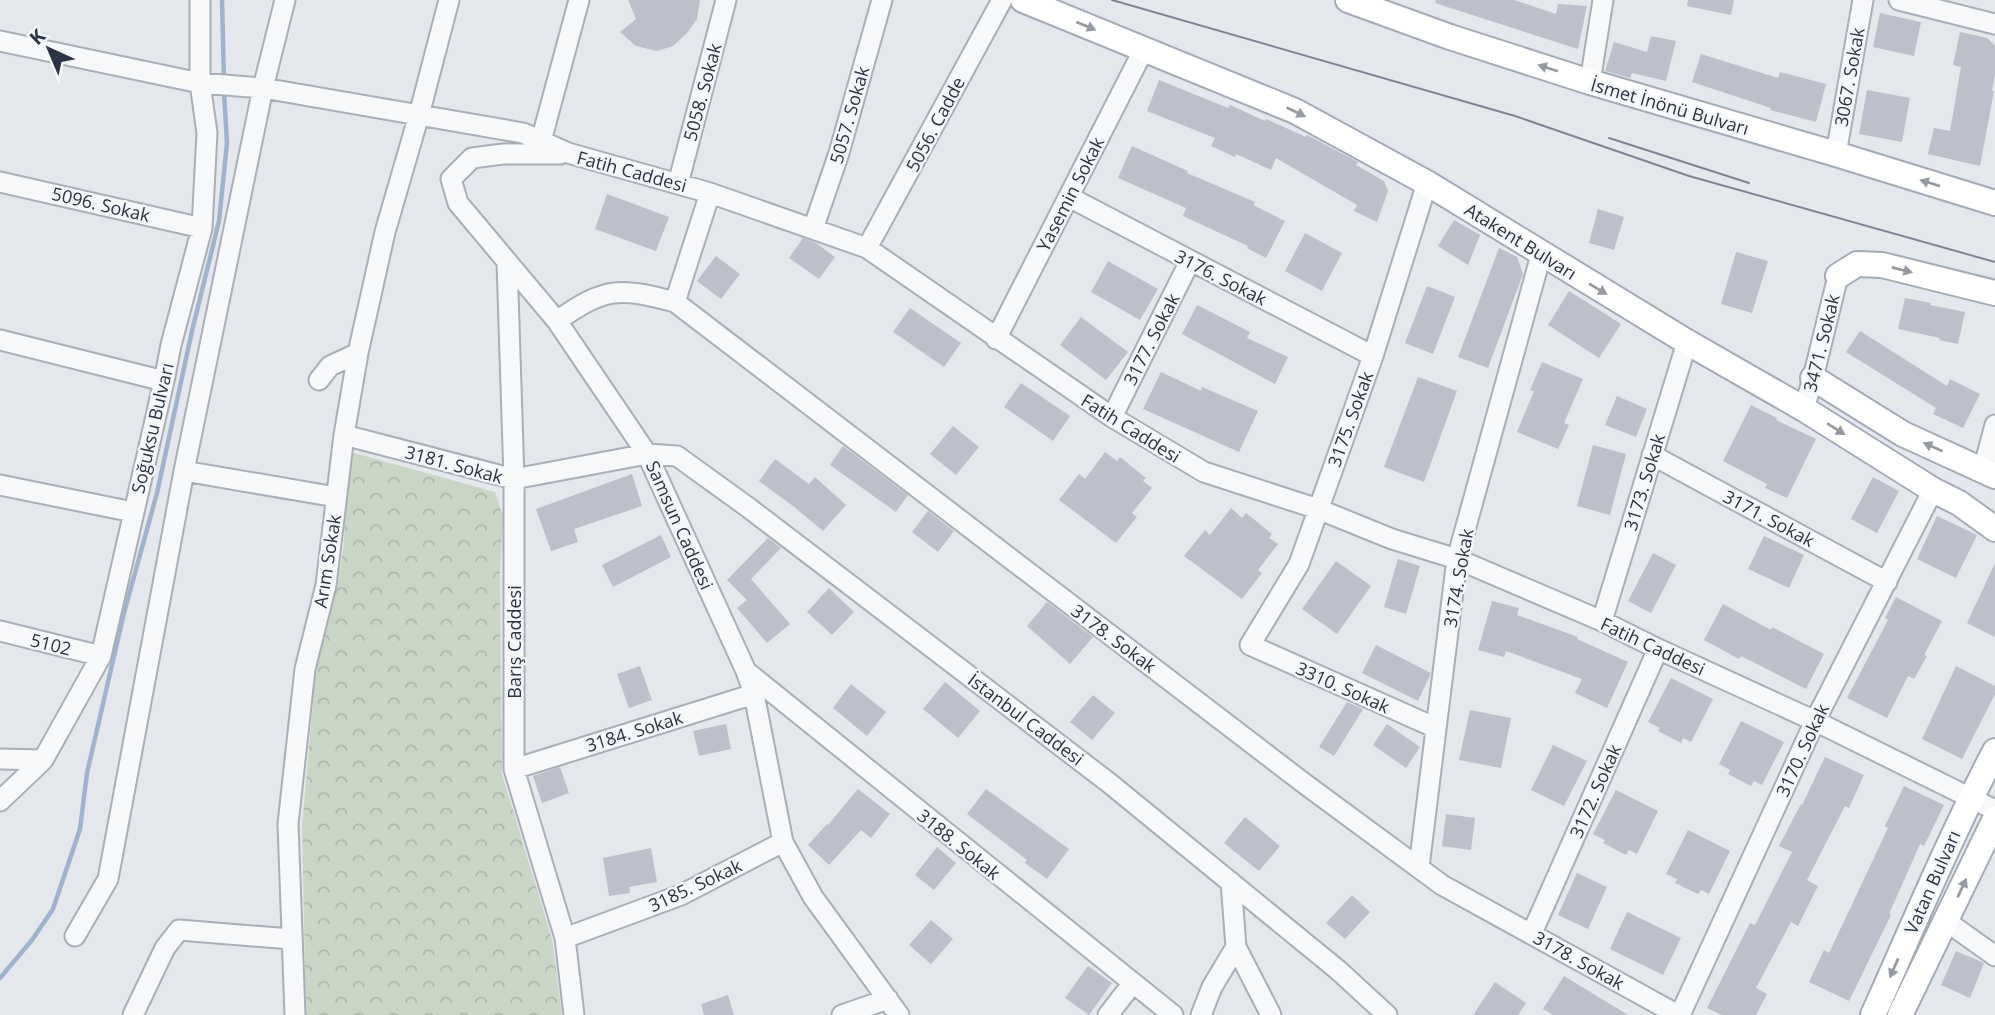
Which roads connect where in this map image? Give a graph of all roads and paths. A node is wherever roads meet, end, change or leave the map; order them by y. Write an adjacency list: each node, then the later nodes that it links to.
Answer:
1 (200, 0): 17 (street, Soğuksu Bulvarı)
2 (285, 0): 18 (street)
3 (449, 0): 19 (street, Arım Sokak)
4 (579, 0): 20 (street)
5 (726, 0): 25 (street, 5058. Sokak)
6 (882, 0): 30 (street, 5057. Sokak)
7 (1002, 0): 31 (street, 5056. Cadde)
8 (1023, 0): 15 (main road, Atakent Bulvarı, one-way to 15)
9 (1348, 0): 16 (main road, İsmet İnönü Bulvarı, one-way to 9)
10 (1603, 0): 16 (street)
11 (1863, 0): 22 (street, 3067. Sokak)
12 (1899, 0): 13 (street)
13 (1995, 24)
14 (0, 41): 17 (street)
15 (1144, 49): 24 (main road, Atakent Bulvarı, one-way to 24); 27 (street, Yasemin Sokak)
16 (1590, 82): 22 (main road, İsmet İnönü Bulvarı)
17 (207, 83): 18 (street, Fatih Caddesi); 29 (street, Soğuksu Bulvarı)
18 (263, 88): 19 (street, Fatih Caddesi); 53 (street)
19 (419, 115): 20 (street, Fatih Caddesi); 42 (street, Arım Sokak)
20 (541, 141): 21 (street, Fatih Caddesi)
21 (568, 153): 25 (street, Fatih Caddesi); 34 (street, Samsun Caddesi)
22 (1836, 154): 28 (main road, İsmet İnönü Bulvarı, one-way to 22)
23 (0, 182): 29 (street, 5096. Sokak)
24 (1427, 183): 32 (main road, Atakent Bulvarı); 43 (street, 3175. Sokak)
25 (678, 184): 26 (street, Fatih Caddesi)
26 (710, 193): 30 (street, Fatih Caddesi); 37 (street)
27 (1069, 197): 33 (street, 3176. Sokak); 39 (street, Yasemin Sokak)
28 (1994, 199)
29 (202, 228): 46 (street, Soğuksu Bulvarı)
30 (813, 229): 31 (street, Fatih Caddesi)
31 (867, 248): 39 (street, Fatih Caddesi)
32 (1541, 255): 41 (main road, Atakent Bulvarı, one-way to 41); 62 (street, 3174. Sokak)
33 (1190, 261): 43 (street, 3176. Sokak); 48 (street, 3177. Sokak)
34 (507, 262): 38 (street, Samsun Caddesi); 55 (street, Barış Caddesi)
35 (1838, 276): 36 (main road, one-way to 36); 44 (street, 3471. Sokak)
36 (1995, 293)
37 (675, 302): 38 (street, 3178. Sokak); 82 (street, 3178. Sokak)
38 (557, 321): 51 (street, Samsun Caddesi)
39 (996, 339): 48 (street, Fatih Caddesi)
40 (0, 340): 46 (street)
41 (1687, 342): 47 (main road, Atakent Bulvarı); 52 (street, 3173. Sokak)
42 (358, 353): 45 (street); 50 (street, Arım Sokak)
43 (1373, 356): 59 (street, 3175. Sokak)
44 (1814, 378): 47 (street, 3471. Sokak); 54 (main road, one-way to 44)
45 (319, 380)
46 (164, 381): 60 (street, Soğuksu Bulvarı)
47 (1804, 409): 57 (main road, Atakent Bulvarı, one-way to 57)
48 (1112, 417): 59 (street, Fatih Caddesi)
49 (1995, 425): 54 (street)
50 (344, 435): 55 (street, 3181. Sokak); 58 (street, Arım Sokak)
51 (647, 454): 55 (street, 3181. Sokak); 69 (street, Samsun Caddesi); 83 (street, İstanbul Caddesi)
52 (1652, 455): 63 (street, 3171. Sokak); 64 (street, 3173. Sokak)
53 (184, 471): 58 (street); 86 (street)
54 (1989, 473)
55 (514, 479): 76 (street, Barış Caddesi)
56 (0, 485): 60 (street)
57 (1933, 490): 61 (main road, Atakent Bulvarı); 63 (street, 3170. Sokak)
58 (336, 497): 88 (street, Arım Sokak)
59 (1318, 509): 62 (street, Fatih Caddesi); 66 (street, 3175. Sokak)
60 (133, 512): 68 (street, Soğuksu Bulvarı)
61 (1995, 529)
62 (1457, 559): 64 (street, Fatih Caddesi); 72 (street, 3174. Sokak)
63 (1886, 582): 71 (street, 3170. Sokak)
64 (1602, 621): 67 (street, Fatih Caddesi)
65 (0, 631): 68 (street, 5102)
66 (1250, 645): 72 (street, 3310. Sokak)
67 (1658, 649): 71 (street, Fatih Caddesi); 85 (street, 3172. Sokak)
68 (101, 656): 75 (street, Soğuksu Bulvarı)
69 (746, 671): 70 (street, Samsun Caddesi); 91 (street, 3188. Sokak)
70 (754, 694): 76 (street, 3184. Sokak); 81 (street, Samsun Caddesi)
71 (1815, 721): 77 (street, Fatih Caddesi); 102 (street, 3170. Sokak)
72 (1436, 728): 82 (street, 3174. Sokak)
73 (1995, 751): 77 (main road, Vatan Bulvarı)
74 (0, 759): 75 (street)
75 (43, 760): 78 (street, Soğuksu Bulvarı)
76 (514, 769): 87 (street, Barış Caddesi)
77 (1971, 797): 79 (street, Fatih Caddesi); 103 (main road, Vatan Bulvarı, one-way to 103)
78 (0, 802)
79 (1995, 810)
80 (1995, 819): 84 (main road, Vatan Bulvarı, one-way to 80)
81 (783, 842): 87 (street, 3185. Sokak); 92 (street, Samsun Caddesi)
82 (1419, 867): 85 (street, 3178. Sokak)
83 (1231, 882): 89 (street); 101 (street, İstanbul Caddesi)
84 (1946, 921): 90 (street); 104 (main road, Vatan Bulvarı)
85 (1532, 933): 102 (street, 3178. Sokak)
86 (75, 936)
87 (565, 938): 95 (street, Barış Caddesi)
88 (291, 939): 93 (street); 94 (street, Arım Sokak)
89 (1236, 947): 99 (street); 100 (street)
90 (1995, 956)
91 (1132, 984): 97 (street); 98 (street, 3188. Sokak)
92 (894, 1007): 96 (street)
93 (133, 1015)
94 (295, 1015)
95 (574, 1015)
96 (842, 1015)
97 (1108, 1015)
98 (1173, 1015)
99 (1200, 1015)
100 (1271, 1015)
101 (1387, 1015)
102 (1679, 1015)
103 (1873, 1015)
104 (1900, 1015)

